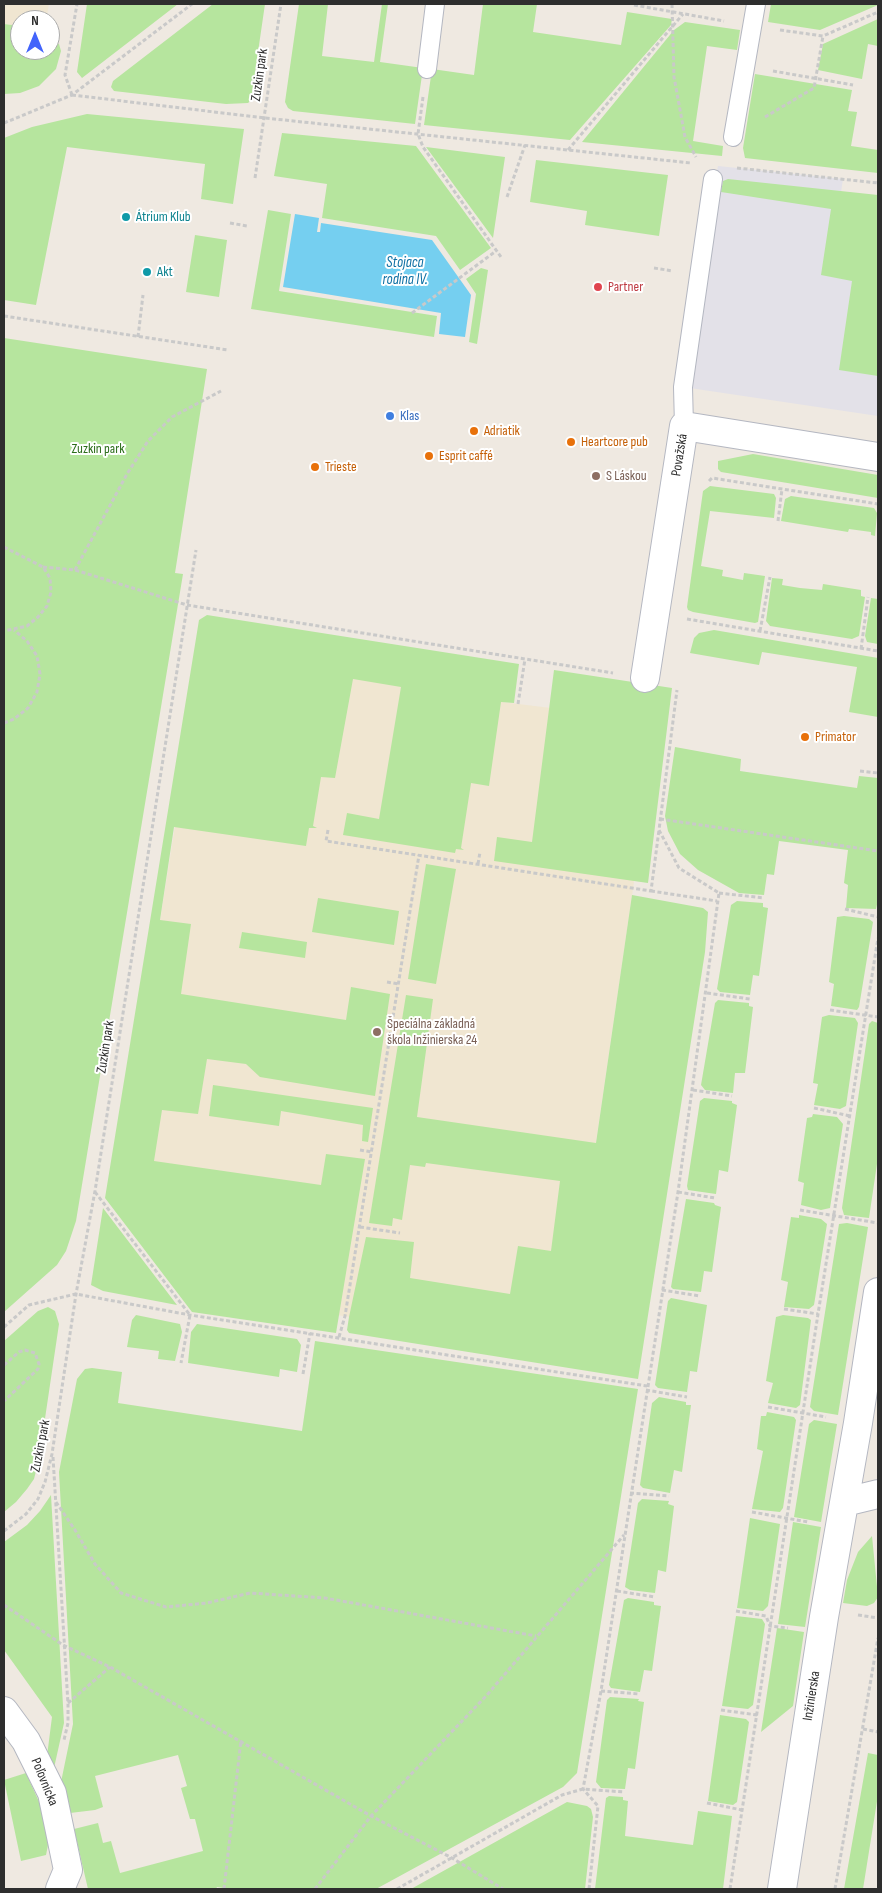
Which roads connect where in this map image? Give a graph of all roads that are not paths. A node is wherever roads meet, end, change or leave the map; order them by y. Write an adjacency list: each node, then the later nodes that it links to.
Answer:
1 (435, 4): 3 (lane)
2 (756, 4): 4 (lane)
3 (427, 69)
4 (733, 137)
5 (713, 180): 6 (lane)
6 (684, 426): 7 (street, Považská); 8 (street, Považská)
7 (878, 456)
8 (645, 678)
9 (878, 1292): 11 (street, Inžinierska)
10 (878, 1494): 11 (street)
11 (845, 1502): 14 (street, Inžinierska)
12 (4, 1711): 13 (street, Poľovnícka)
13 (60, 1889)
14 (782, 1889)

